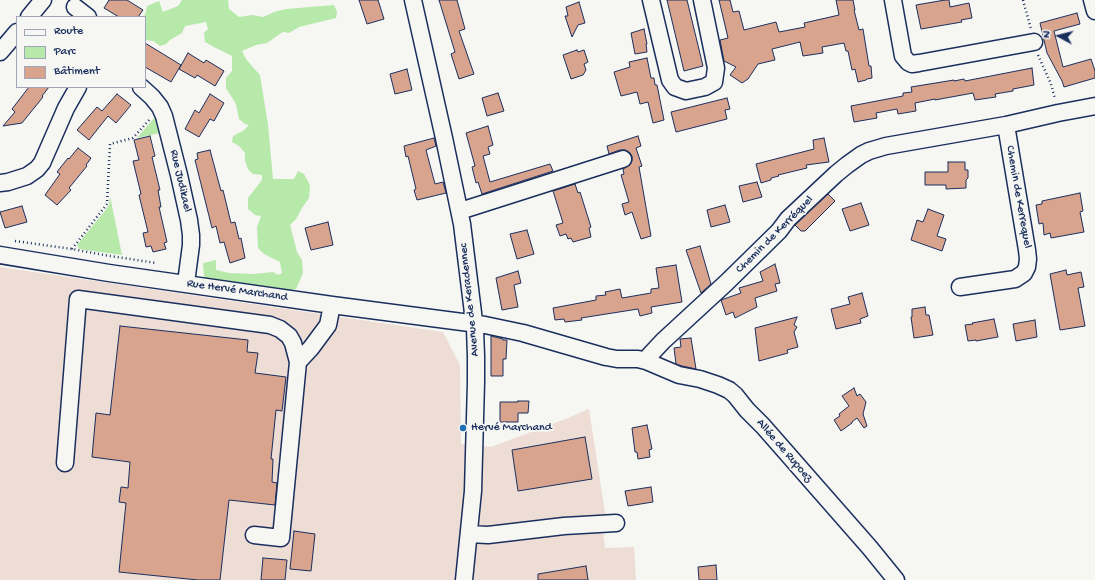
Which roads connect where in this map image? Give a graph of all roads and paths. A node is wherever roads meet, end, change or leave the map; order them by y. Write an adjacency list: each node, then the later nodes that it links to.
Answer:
1 (43, 0): 9 (street)
2 (413, 0): 21 (street, Avenue de Keradennec)
3 (651, 0): 4 (street)
4 (702, 0)
5 (893, 0): 12 (street)
6 (1092, 0): 8 (street)
7 (75, 7): 10 (street)
8 (1095, 11)
9 (30, 16)
10 (87, 16)
11 (16, 33): 13 (street)
12 (1034, 42)
13 (0, 52)
14 (77, 88): 20 (street)
15 (142, 88): 17 (street, Rue Judikael)
16 (1095, 106): 18 (street, Chemin de Kerréquel)
17 (160, 107): 23 (path); 26 (street, Rue Judikael)
18 (1006, 125): 27 (street, Chemin de Kerrequel); 30 (street, Chemin de Kerréquel)
19 (623, 159): 21 (street)
20 (0, 183)
21 (460, 211): 29 (street, Avenue de Keradennec)
22 (14, 241): 23 (path)
23 (72, 249): 25 (path)
24 (0, 254): 26 (street, Rue Hervé Marchand)
25 (157, 263)
26 (186, 283): 28 (street, Rue Hervé Marchand)
27 (960, 287)
28 (332, 305): 29 (street, Rue Hervé Marchand); 31 (street)
29 (474, 324): 30 (street); 34 (street, Avenue de Keradennec)
30 (646, 361): 37 (street, Allée de Rupoez)
31 (298, 362): 32 (street); 35 (street)
32 (65, 463)
33 (616, 523): 34 (street)
34 (469, 534): 36 (street, Avenue de Keradennec)
35 (254, 535)
36 (464, 580)
37 (896, 580)

